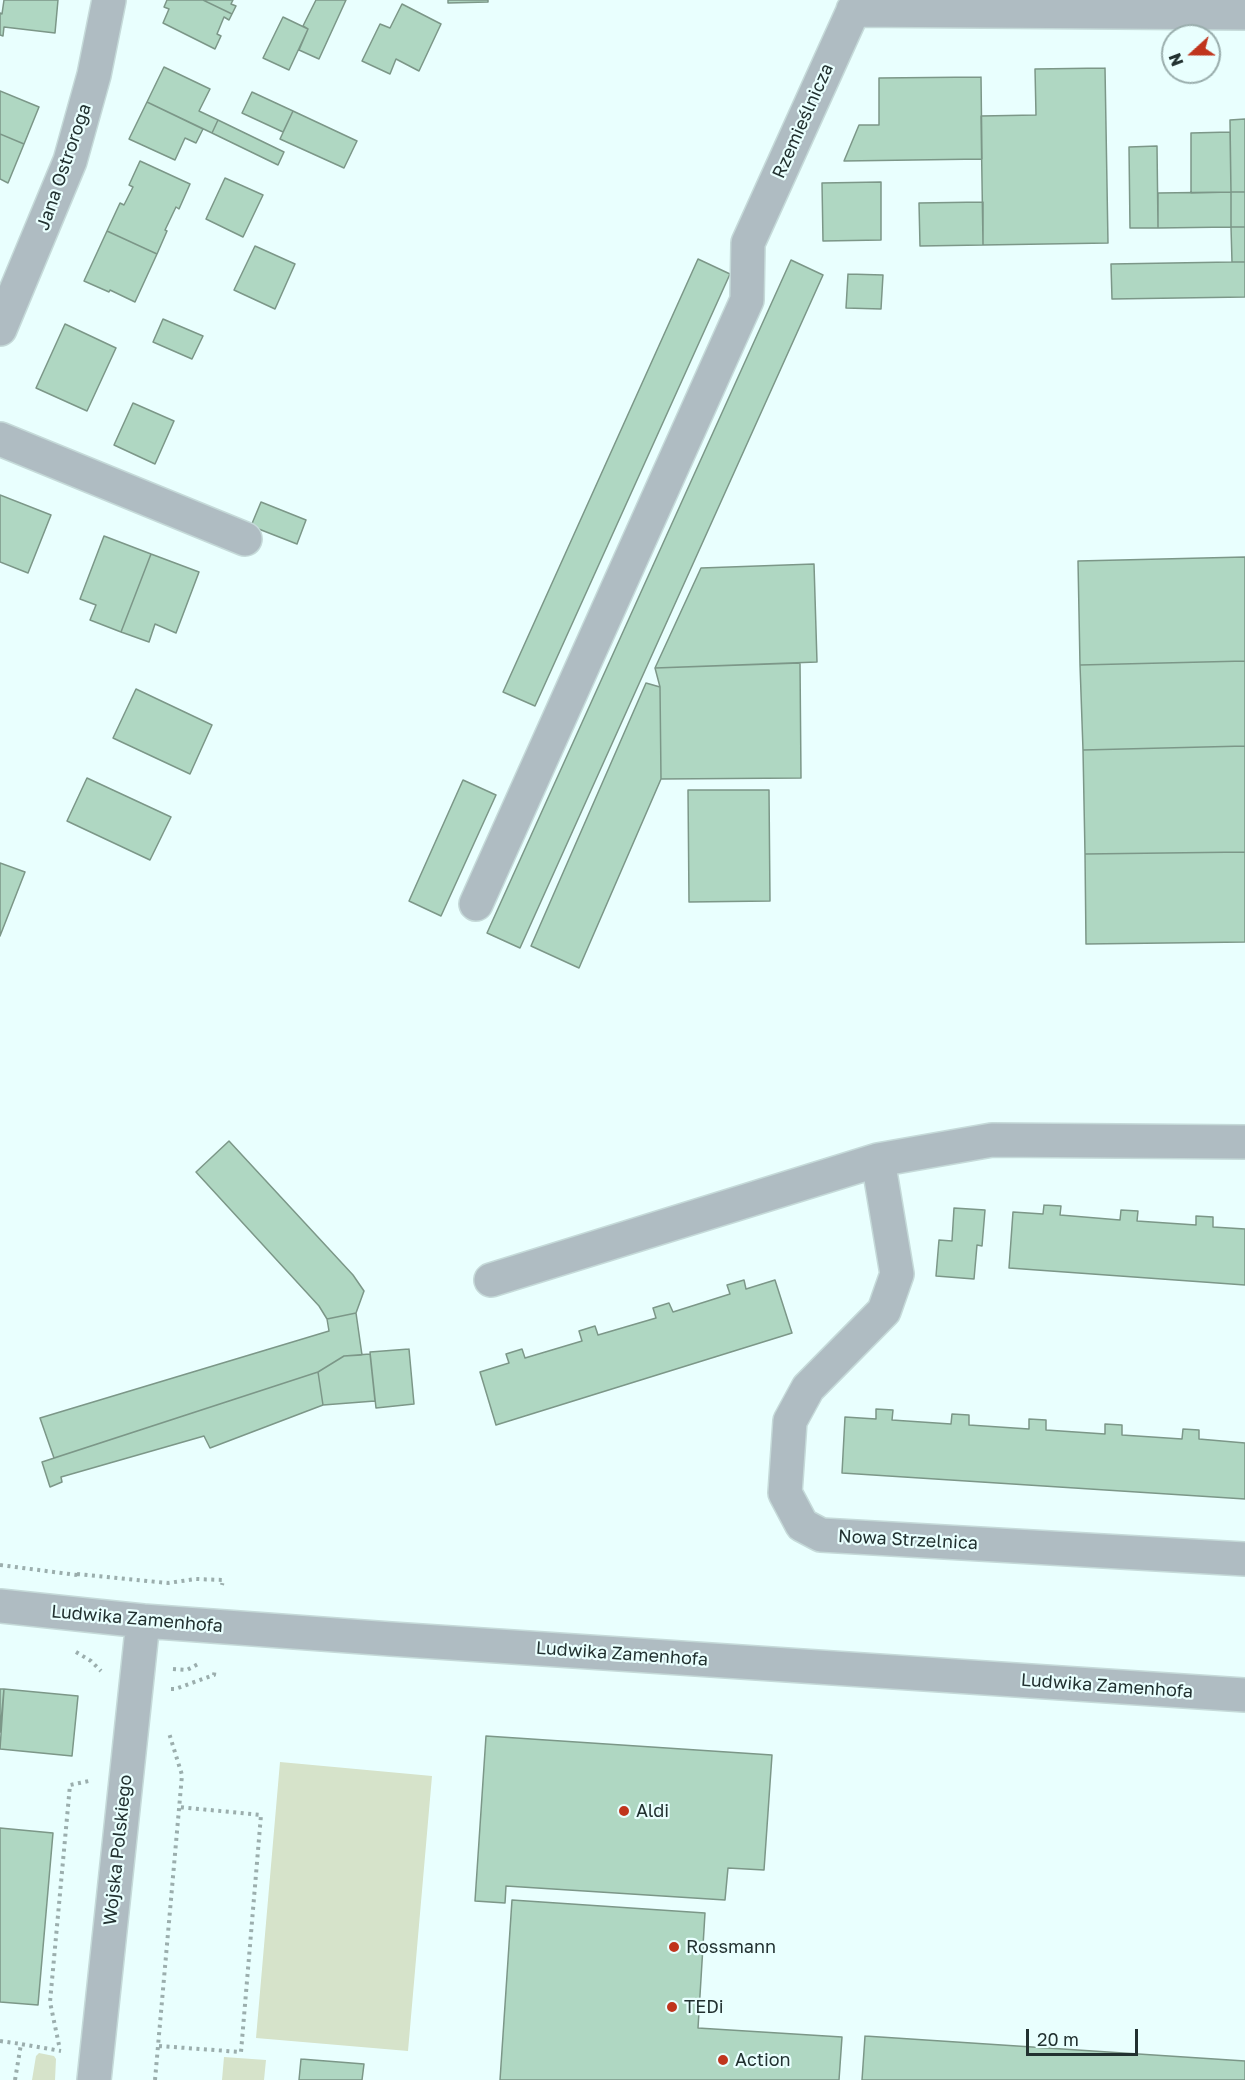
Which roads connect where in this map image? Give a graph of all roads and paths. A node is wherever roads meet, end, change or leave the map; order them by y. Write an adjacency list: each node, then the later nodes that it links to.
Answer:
1 (109, 0): 4 (street, Jana Ostroroga)
2 (856, 5): 3 (street); 7 (street, Rzemieślnicza)
3 (1245, 13)
4 (0, 329)
5 (0, 439): 6 (street)
6 (245, 539)
7 (476, 904)
8 (1245, 1142): 9 (street)
9 (878, 1160): 10 (street); 11 (street, Nowa Strzelnica)
10 (491, 1280)
11 (1245, 1559)
12 (0, 1565): 13 (path)
13 (77, 1574): 14 (path); 15 (path)
14 (76, 1585)
15 (222, 1585)
16 (0, 1606): 17 (street, Ludwika Zamenhofa)
17 (143, 1621): 21 (street, Ludwika Zamenhofa); 32 (street, Wojska Polskiego)
18 (68, 1651): 20 (path)
19 (215, 1668): 22 (path)
20 (103, 1675)
21 (1245, 1695)
22 (169, 1698)
23 (166, 1725): 25 (path)
24 (94, 1779): 29 (path)
25 (179, 1807): 28 (path); 28 (path)
26 (0, 2041): 27 (path)
27 (21, 2044): 29 (path); 31 (path)
28 (159, 2046): 33 (path)
29 (61, 2051): 30 (path)
30 (62, 2058)
31 (15, 2080)
32 (94, 2080)
33 (155, 2080)

